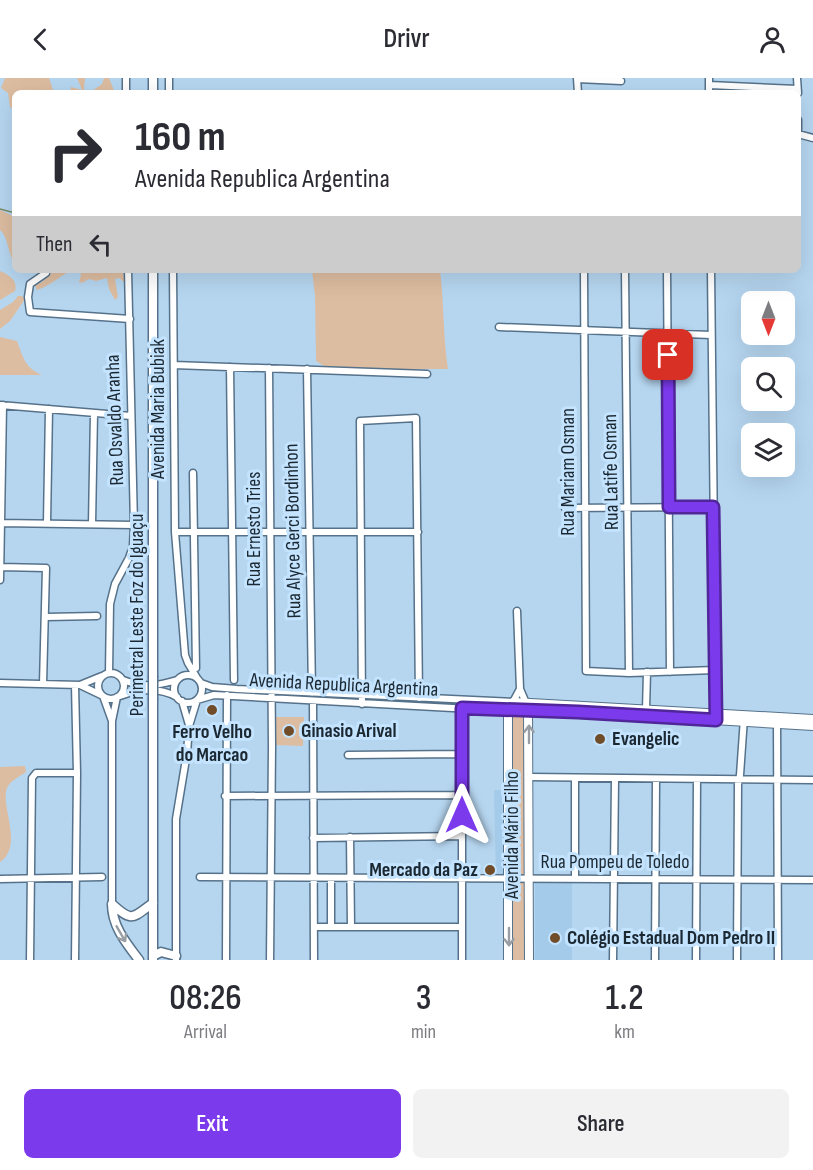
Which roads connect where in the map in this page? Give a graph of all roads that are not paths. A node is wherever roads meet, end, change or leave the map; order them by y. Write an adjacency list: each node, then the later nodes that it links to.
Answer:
1 (577, 79): 2 (street)
2 (621, 81)
3 (709, 81): 4 (street)
4 (788, 90)
5 (46, 273): 13 (street)
6 (128, 273): 13 (street, Rua Osvaldo Aranha)
7 (153, 273): 127 (highway, Perimetral Leste Foz do Iguaçu, bridge)
8 (173, 273): 19 (street, Avenida Maria Bubiak)
9 (584, 273): 15 (street, Rua Mariam Osman)
10 (625, 273): 16 (street, Rua Latife Osman)
11 (667, 273): 17 (street)
12 (711, 273): 18 (street)
13 (129, 320): 27 (street, Rua Osvaldo Aranha)
14 (499, 327): 15 (street)
15 (584, 330): 16 (street); 32 (street, Rua Mariam Osman)
16 (626, 331): 17 (street); 33 (street, Rua Latife Osman)
17 (668, 333): 18 (street); 29 (street)
18 (711, 334): 30 (street)
19 (174, 365): 20 (street); 38 (street, Avenida Maria Bubiak)
20 (230, 367): 21 (street); 39 (street)
21 (269, 368): 22 (street); 44 (street, Rua Ernesto Tries)
22 (307, 369): 23 (street); 40 (street, Rua Alyce Gerci Bordinhon)
23 (427, 374)
24 (2, 405): 25 (street); 34 (street)
25 (49, 409): 26 (street); 35 (street)
26 (94, 413): 27 (street); 36 (street, Rua Osvaldo Aranha)
27 (130, 416): 37 (street, Rua Osvaldo Aranha)
28 (193, 473): 43 (street)
29 (669, 507): 30 (street); 33 (street); 54 (street)
30 (713, 507): 52 (street)
31 (565, 508): 32 (street)
32 (584, 508): 33 (street); 55 (street, Rua Mariam Osman)
33 (627, 508): 55 (street, Rua Latife Osman)
34 (1, 523): 35 (street); 45 (street)
35 (46, 524): 36 (street)
36 (92, 524): 37 (street)
37 (134, 525): 56 (street, Rua Osvaldo Aranha)
38 (175, 532): 43 (street); 50 (street, Avenida Maria Bubiak)
39 (233, 532): 43 (street); 44 (street); 60 (street)
40 (309, 532): 41 (street); 44 (street); 70 (street, Rua Alyce Gerci Bordinhon)
41 (361, 532): 42 (street); 42 (street); 68 (street)
42 (418, 532): 72 (street)
43 (193, 533): 51 (street)
44 (270, 533): 65 (street, Rua Ernesto Tries)
45 (0, 567): 46 (street); 49 (street)
46 (0, 580)
47 (517, 610): 64 (street)
48 (97, 616): 49 (street)
49 (46, 617): 62 (street)
50 (185, 655): 57 (street, Avenida Maria Bubiak); 59 (street, Avenida Maria Bubiak)
51 (196, 668)
52 (715, 670): 54 (street); 81 (street)
53 (647, 672): 54 (street); 55 (street); 79 (street)
54 (670, 672)
55 (629, 673)
56 (106, 674): 58 (street); 63 (street); 67 (street)
57 (178, 679): 58 (street); 59 (street); 73 (street)
58 (123, 680): 69 (street)
59 (199, 680): 65 (street, Avenida Republica Argentina); 74 (street)
60 (234, 680)
61 (0, 683): 62 (street)
62 (44, 684): 63 (street)
63 (78, 685): 67 (street); 90 (street)
64 (520, 689): 75 (street); 77 (street)
65 (271, 690): 70 (street, Avenida Republica Argentina); 71 (street, Rua Ernesto Tries)
66 (227, 695): 71 (street, Avenida Republica Argentina); 74 (street, Avenida Republica Argentina); 101 (street)
67 (103, 696): 69 (street); 85 (street)
68 (362, 696): 70 (street, Avenida Republica Argentina); 72 (street, Avenida Republica Argentina); 76 (street)
69 (118, 697): 73 (street); 85 (street)
70 (313, 697): 71 (street, Avenida Republica Argentina); 76 (street, Avenida Republica Argentina); 99 (street, Rua Alyce Gerci Bordinhon)
71 (271, 698): 102 (street, Rua Ernesto Tries)
72 (419, 698): 75 (street, Avenida Republica Argentina)
73 (180, 699): 74 (street); 86 (street)
74 (197, 699): 86 (street)
75 (513, 702): 77 (main road, Avenida Republica Argentina); 80 (main road)
76 (362, 704): 78 (street, Avenida Republica Argentina)
77 (527, 707): 79 (main road, Avenida Republica Argentina); 80 (main road, Avenida Republica Argentina); 81 (main road, Avenida Republica Argentina); 91 (main road, Avenida Mário Filho, one-way to 77)
78 (462, 708): 80 (street, Avenida Republica Argentina); 88 (street)
79 (646, 710): 81 (main road, Avenida Republica Argentina)
80 (508, 711): 116 (main road, Avenida Mário Filho)
81 (716, 717): 82 (main road, Avenida Republica Argentina)
82 (745, 719): 84 (main road, Avenida Republica Argentina); 96 (street)
83 (813, 719): 84 (main road, Avenida Republica Argentina)
84 (776, 720): 87 (main road, Avenida Republica Argentina); 97 (street)
85 (112, 721): 126 (street)
86 (189, 726): 133 (street)
87 (813, 726)
88 (461, 754): 89 (street); 100 (street)
89 (348, 755)
90 (77, 773): 107 (street); 111 (street)
91 (529, 777): 92 (street); 117 (main road, Avenida Mário Filho)
92 (574, 779): 93 (street); 119 (street)
93 (615, 779): 94 (street); 120 (street)
94 (656, 779): 95 (street); 121 (street)
95 (697, 779): 96 (street); 122 (street)
96 (739, 780): 97 (street); 123 (street)
97 (777, 780): 98 (street); 124 (street)
98 (813, 780)
99 (313, 795): 100 (street); 102 (street); 105 (street, Rua Alyce Gerci Bordinhon)
100 (462, 795): 103 (street)
101 (225, 796): 102 (street); 109 (street)
102 (272, 796): 110 (street, Rua Ernesto Tries)
103 (461, 836): 104 (street); 115 (street)
104 (350, 837): 105 (street); 114 (street)
105 (313, 838): 112 (street, Rua Alyce Gerci Bordinhon)
106 (200, 876): 109 (street, Rua Pompeu de Toledo)
107 (76, 877): 108 (street); 111 (street); 135 (street)
108 (102, 877)
109 (226, 877): 110 (street, Rua Pompeu de Toledo); 137 (street)
110 (271, 877): 112 (street, Rua Pompeu de Toledo); 138 (street, Rua Ernesto Tries)
111 (31, 878): 118 (street); 134 (street)
112 (313, 878): 113 (street, Rua Pompeu de Toledo); 128 (street, Rua Alyce Gerci Bordinhon)
113 (331, 878): 114 (street, Rua Pompeu de Toledo); 129 (street)
114 (350, 878): 115 (street, Rua Pompeu de Toledo); 130 (street)
115 (462, 878): 116 (street, Rua Pompeu de Toledo); 131 (street)
116 (509, 878): 117 (street, Rua Pompeu de Toledo); 141 (main road, Avenida Mário Filho, one-way to 141)
117 (529, 878): 119 (street, Rua Pompeu de Toledo); 142 (main road, Avenida Mário Filho)
118 (0, 879)
119 (575, 879): 120 (street, Rua Pompeu de Toledo)
120 (615, 879): 121 (street, Rua Pompeu de Toledo); 143 (street)
121 (656, 879): 122 (street, Rua Pompeu de Toledo); 144 (street)
122 (697, 879): 123 (street, Rua Pompeu de Toledo); 145 (street)
123 (737, 879): 124 (street, Rua Pompeu de Toledo); 146 (street)
124 (778, 880): 125 (street, Rua Pompeu de Toledo); 147 (street)
125 (813, 880)
126 (112, 903): 127 (highway); 136 (highway, one-way to 136)
127 (153, 903): 132 (highway, Perimetral Leste Foz do Iguaçu)
128 (314, 927): 129 (street); 139 (street, Rua Alyce Gerci Bordinhon)
129 (331, 927): 130 (street)
130 (351, 927): 131 (street)
131 (461, 927): 140 (street)
132 (153, 958): 133 (highway)
133 (176, 958)
134 (30, 960)
135 (75, 960)
136 (139, 960)
137 (226, 960)
138 (270, 960)
139 (314, 960)
140 (462, 960)
141 (508, 960)
142 (530, 960)
143 (613, 960)
144 (655, 960)
145 (696, 960)
146 (737, 960)
147 (778, 960)

